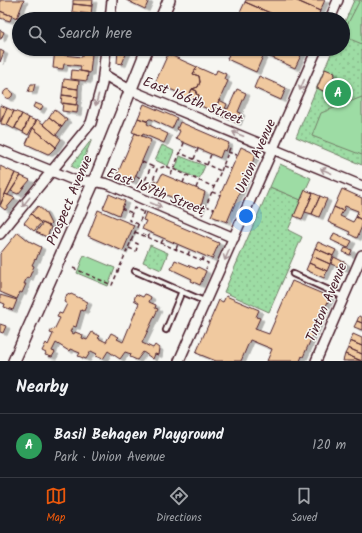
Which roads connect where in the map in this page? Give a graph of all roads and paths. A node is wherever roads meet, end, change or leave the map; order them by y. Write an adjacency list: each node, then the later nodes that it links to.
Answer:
1 (112, 0): 4 (street)
2 (169, 0): 5 (street)
3 (338, 0): 6 (street)
4 (111, 12)
5 (164, 12)
6 (333, 12)
7 (105, 56): 10 (street)
8 (145, 56): 11 (street, Prospect Avenue)
9 (314, 56): 15 (street, Union Avenue, one-way to 15)
10 (103, 74): 11 (street, East 166th Street); 29 (street, one-way to 29)
11 (130, 90): 15 (street, East 166th Street, one-way to 11); 35 (street, Prospect Avenue)
12 (184, 142): 18 (path)
13 (231, 144): 17 (path)
14 (198, 148): 21 (path)
15 (274, 149): 40 (street, East 166th Street, one-way to 15); 58 (street, Union Avenue)
16 (0, 150): 29 (street, East 167th Street)
17 (228, 152): 20 (path); 25 (path)
18 (180, 153): 21 (path); 27 (path)
19 (211, 154): 23 (path)
20 (237, 155)
21 (194, 159): 23 (path)
22 (142, 162): 24 (path)
23 (207, 165): 30 (path)
24 (151, 166): 26 (path); 34 (path)
25 (223, 166): 28 (path); 30 (path)
26 (157, 169): 27 (path); 42 (path)
27 (173, 169): 31 (path); 33 (path)
28 (231, 169)
29 (51, 171): 35 (street, East 167th Street); 55 (street, one-way to 55)
30 (221, 171): 39 (path)
31 (186, 175): 36 (path); 37 (path)
32 (136, 176): 34 (path)
33 (170, 177)
34 (145, 180): 38 (path)
35 (93, 181): 58 (street, East 167th Street, one-way to 58); 77 (street, Prospect Avenue)
36 (199, 181): 39 (path); 41 (path)
37 (183, 183)
38 (143, 186)
39 (214, 186): 43 (path)
40 (362, 186)
41 (196, 188)
42 (149, 192)
43 (212, 192): 44 (path); 45 (path)
44 (220, 195)
45 (206, 206): 48 (path); 51 (path)
46 (121, 208): 50 (path)
47 (145, 208): 49 (path)
48 (214, 209)
49 (143, 212): 50 (path); 52 (path)
50 (132, 213): 52 (path)
51 (202, 214)
52 (138, 224): 53 (path)
53 (135, 232): 56 (path); 59 (path)
54 (150, 232): 56 (path)
55 (0, 234)
56 (148, 238): 60 (path)
57 (164, 238): 60 (path)
58 (234, 238): 75 (street, Union Avenue, one-way to 75)
59 (131, 241): 62 (path); 62 (path)
60 (161, 243): 63 (path)
61 (178, 244): 63 (path)
62 (128, 248): 69 (path)
63 (176, 249): 65 (path)
64 (190, 250): 65 (path)
65 (188, 255): 68 (path)
66 (204, 255): 68 (path)
67 (362, 255): 74 (street, Tinton Avenue)
68 (202, 261): 70 (path)
69 (73, 268)
70 (206, 269)
71 (135, 271): 73 (lane)
72 (293, 274): 74 (lane)
73 (182, 291): 75 (lane); 76 (lane)
74 (344, 297): 79 (street, Tinton Avenue)
75 (206, 302): 78 (street, Union Avenue)
76 (166, 330)
77 (14, 361)
78 (179, 361)
79 (316, 361)

